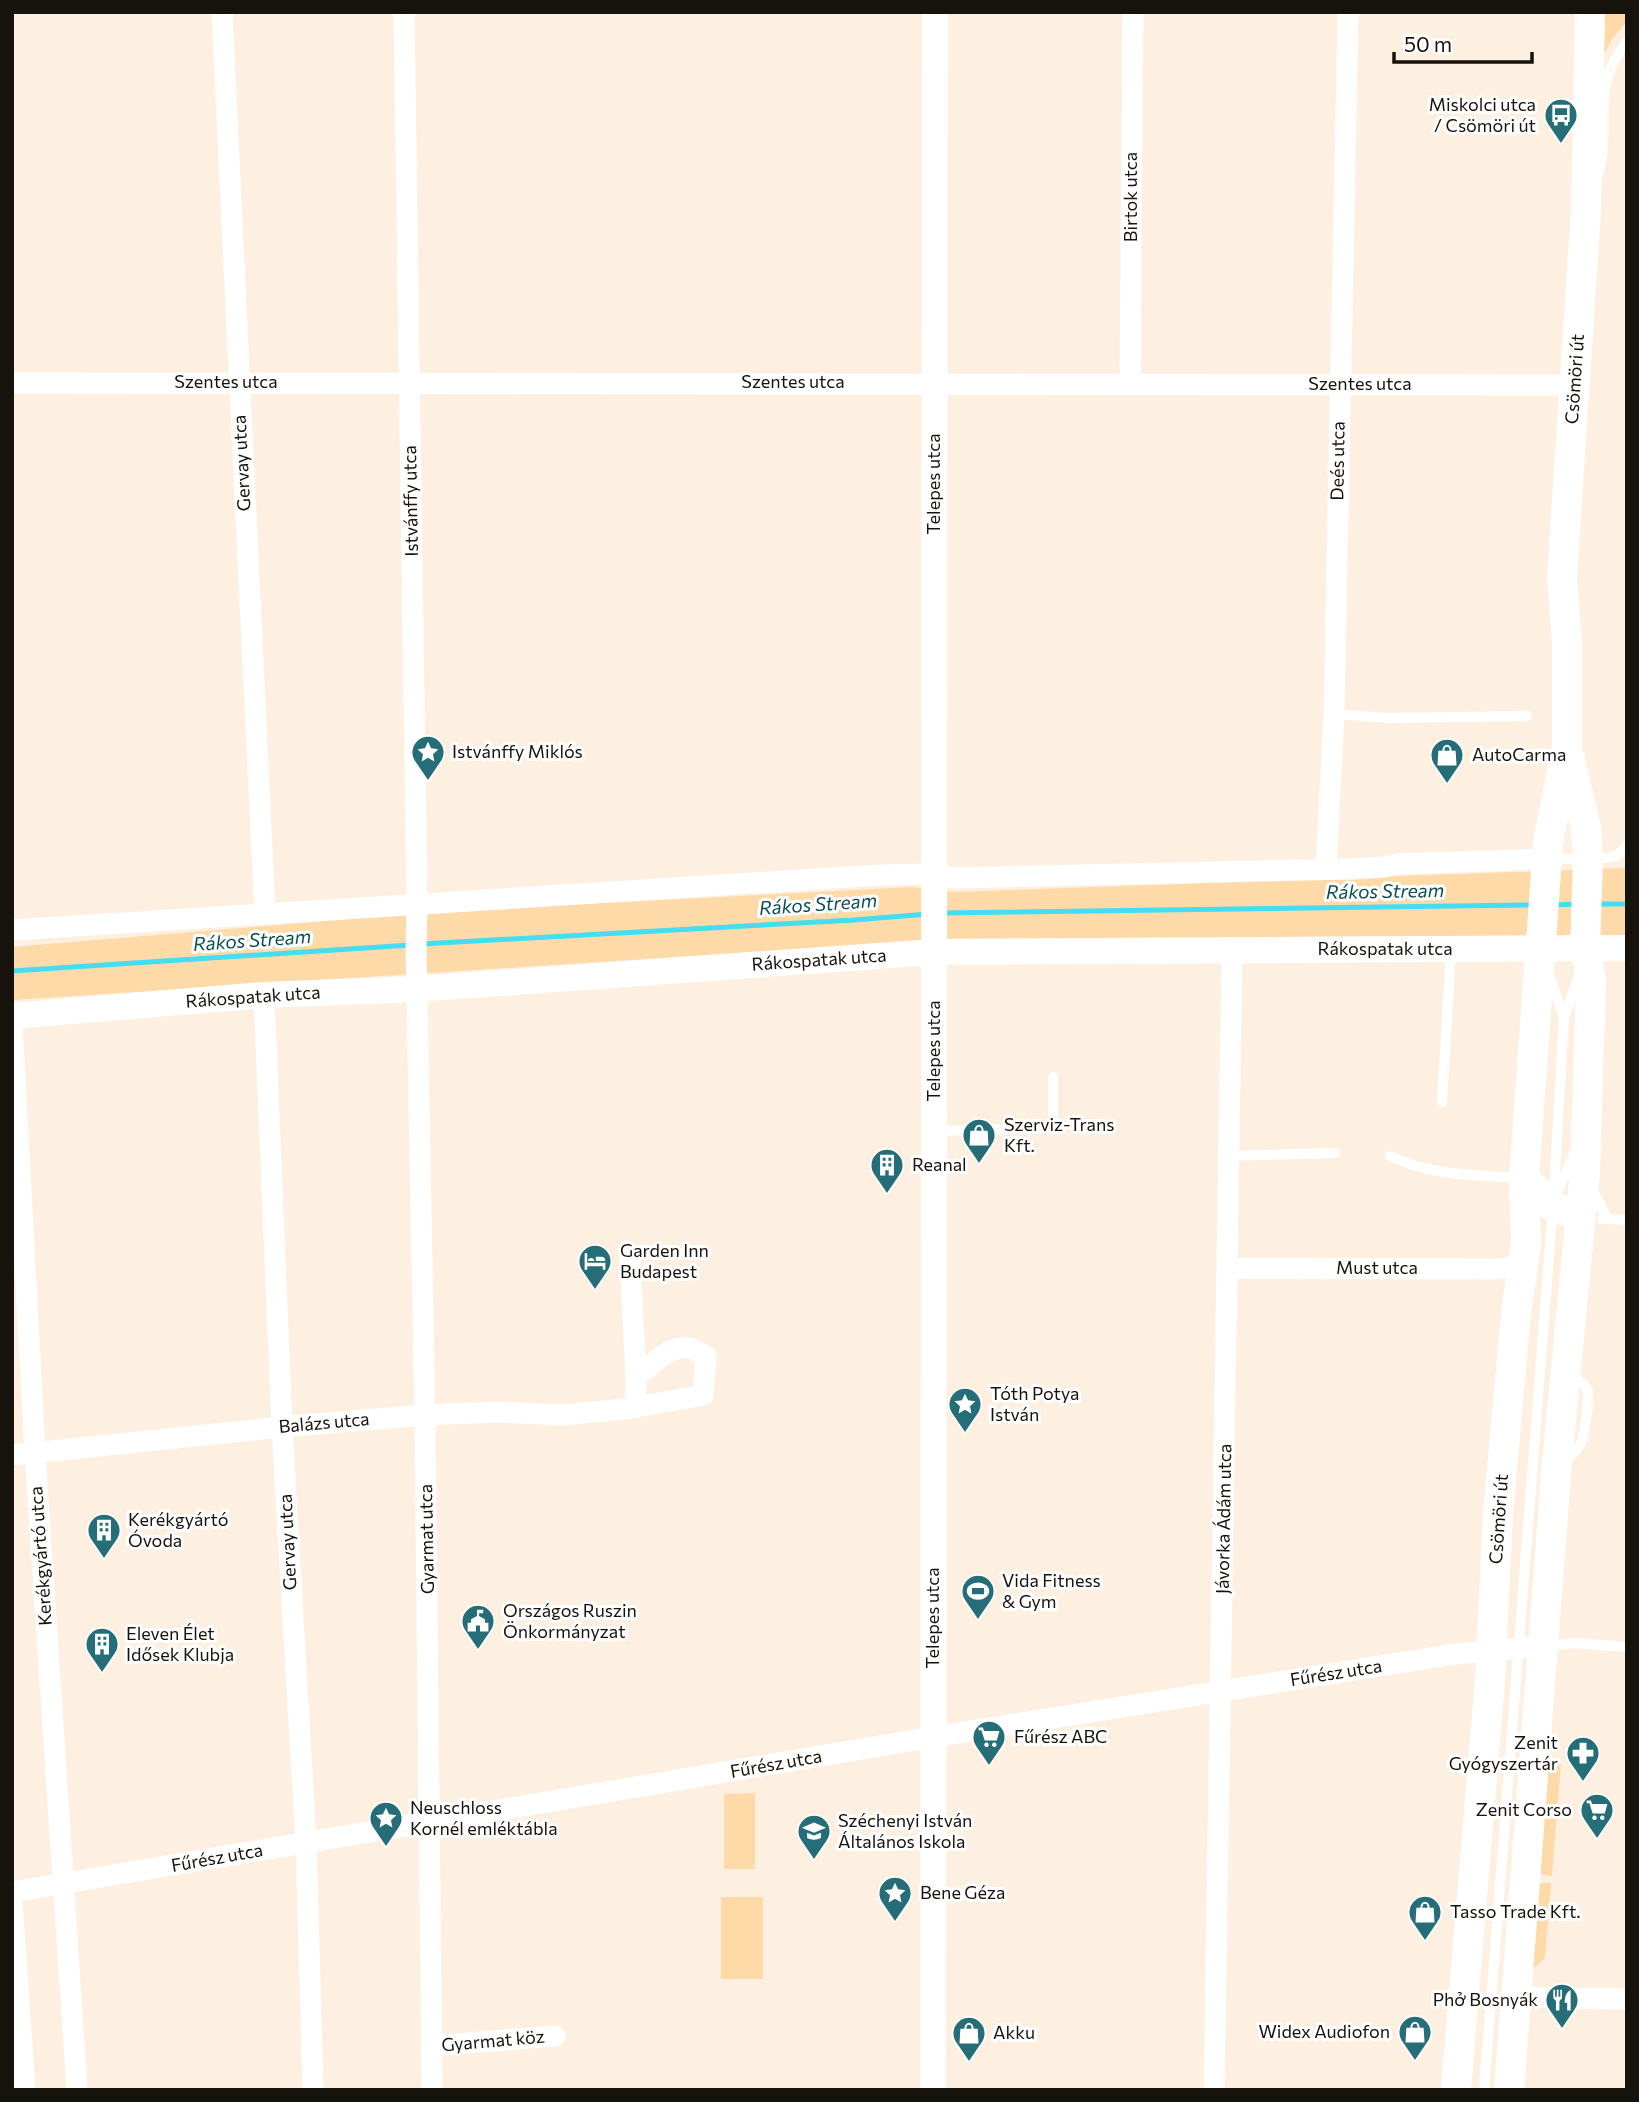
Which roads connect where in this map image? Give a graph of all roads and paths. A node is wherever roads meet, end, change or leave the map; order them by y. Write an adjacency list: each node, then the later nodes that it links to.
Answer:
1 (222, 12): 9 (street, Gervay utca)
2 (404, 12): 10 (street, Istvánffy utca)
3 (935, 12): 11 (street, Telepes utca)
4 (1133, 12): 12 (street, Birtok utca)
5 (1348, 12): 14 (street, Deés utca)
6 (1590, 12): 8 (main road, Csömöri út)
7 (1627, 41): 8 (lane)
8 (1586, 210): 15 (main road, Csömöri út)
9 (238, 382): 10 (street, Szentes utca); 13 (street, Szentes utca); 25 (street, Gervay utca)
10 (409, 382): 11 (street, Szentes utca); 24 (street, Istvánffy utca)
11 (934, 382): 12 (street, Szentes utca); 23 (street, Telepes utca)
12 (1130, 382): 14 (street, Szentes utca)
13 (12, 383)
14 (1340, 384): 15 (street, Szentes utca); 16 (street, Deés utca)
15 (1574, 385): 18 (main road, Csömöri út)
16 (1334, 714): 17 (lane); 21 (street, Deés utca)
17 (1527, 716)
18 (1567, 746): 20 (main road, Csömöri út); 22 (main road, Csömöri út)
19 (1627, 845): 20 (lane)
20 (1588, 859): 22 (lane); 32 (main road, Csömöri út)
21 (1326, 868): 22 (street); 23 (street)
22 (1546, 868): 27 (main road, Csömöri út)
23 (934, 882): 24 (street); 28 (street, Telepes utca)
24 (417, 905): 25 (street); 33 (street, Istvánffy utca)
25 (265, 914): 26 (street)
26 (12, 930)
27 (1542, 941): 31 (street, Rákospatak utca); 32 (street, Rákospatak utca); 36 (lane, Csömöri út); 45 (main road, Csömöri út)
28 (934, 942): 30 (street, Rákospatak utca); 33 (street, Rákospatak utca); 40 (street, Telepes utca)
29 (1627, 948): 32 (street, Rákospatak utca)
30 (1232, 949): 31 (street, Rákospatak utca); 43 (street, Jávorka Ádám utca)
31 (1451, 949): 39 (lane)
32 (1585, 949): 36 (lane, Csömöri út); 41 (main road, Csömöri út)
33 (416, 989): 34 (street, Rákospatak utca); 53 (street, Gyarmat utca)
34 (264, 995): 35 (street, Rákospatak utca); 54 (street, Gervay utca)
35 (12, 1016)
36 (1564, 1018): 46 (lane, Csömöri út)
37 (12, 1022): 55 (street, Kerékgyártó utca)
38 (1053, 1077): 40 (lane)
39 (1442, 1102)
40 (933, 1131): 60 (street, Telepes utca)
41 (1586, 1131): 46 (lane, Csömöri út); 46 (main road, Csömöri út)
42 (1335, 1153): 43 (lane)
43 (1230, 1156): 50 (street, Jávorka Ádám utca)
44 (1390, 1156): 45 (lane)
45 (1524, 1178): 46 (main road, Csömöri út)
46 (1563, 1217): 47 (lane); 49 (main road, Csömöri út); 58 (lane, Csömöri út); 58 (main road, Csömöri út)
47 (1627, 1220)
48 (630, 1257): 51 (street)
49 (1524, 1262): 50 (street, Must utca); 58 (main road, Csömöri út)
50 (1228, 1268): 59 (street, Jávorka Ádám utca)
51 (636, 1378): 52 (street); 52 (street, Balázs utca)
52 (636, 1407): 53 (street, Balázs utca)
53 (425, 1415): 54 (street, Balázs utca); 61 (street, Gyarmat utca)
54 (282, 1427): 55 (street, Balázs utca); 62 (street, Gervay utca)
55 (35, 1453): 56 (street, Balázs utca); 63 (street, Kerékgyártó utca)
56 (12, 1455)
57 (1627, 1647): 58 (lane)
58 (1517, 1648): 59 (street, Fűrész utca); 66 (main road, Csömöri út); 76 (main road, Csömöri út); 77 (lane, Csömöri út)
59 (1221, 1692): 60 (street, Fűrész utca); 75 (street, Jávorka Ádám utca)
60 (933, 1737): 61 (street, Fűrész utca); 74 (street, Telepes utca)
61 (430, 1822): 62 (street, Fűrész utca); 69 (street, Gyarmat utca)
62 (306, 1843): 63 (street, Fűrész utca); 72 (street, Gervay utca)
63 (62, 1884): 64 (street, Fűrész utca); 71 (street, Kerékgyártó utca)
64 (12, 1892)
65 (12, 1902): 70 (street)
66 (1515, 1997): 67 (street); 78 (main road, Csömöri út)
67 (1627, 1999)
68 (555, 2036): 69 (street, Gyarmat köz)
69 (432, 2046): 73 (street, Gyarmat utca)
70 (25, 2090)
71 (76, 2090)
72 (313, 2090)
73 (432, 2090)
74 (933, 2090)
75 (1214, 2090)
76 (1456, 2090)
77 (1483, 2090)
78 (1509, 2090)

